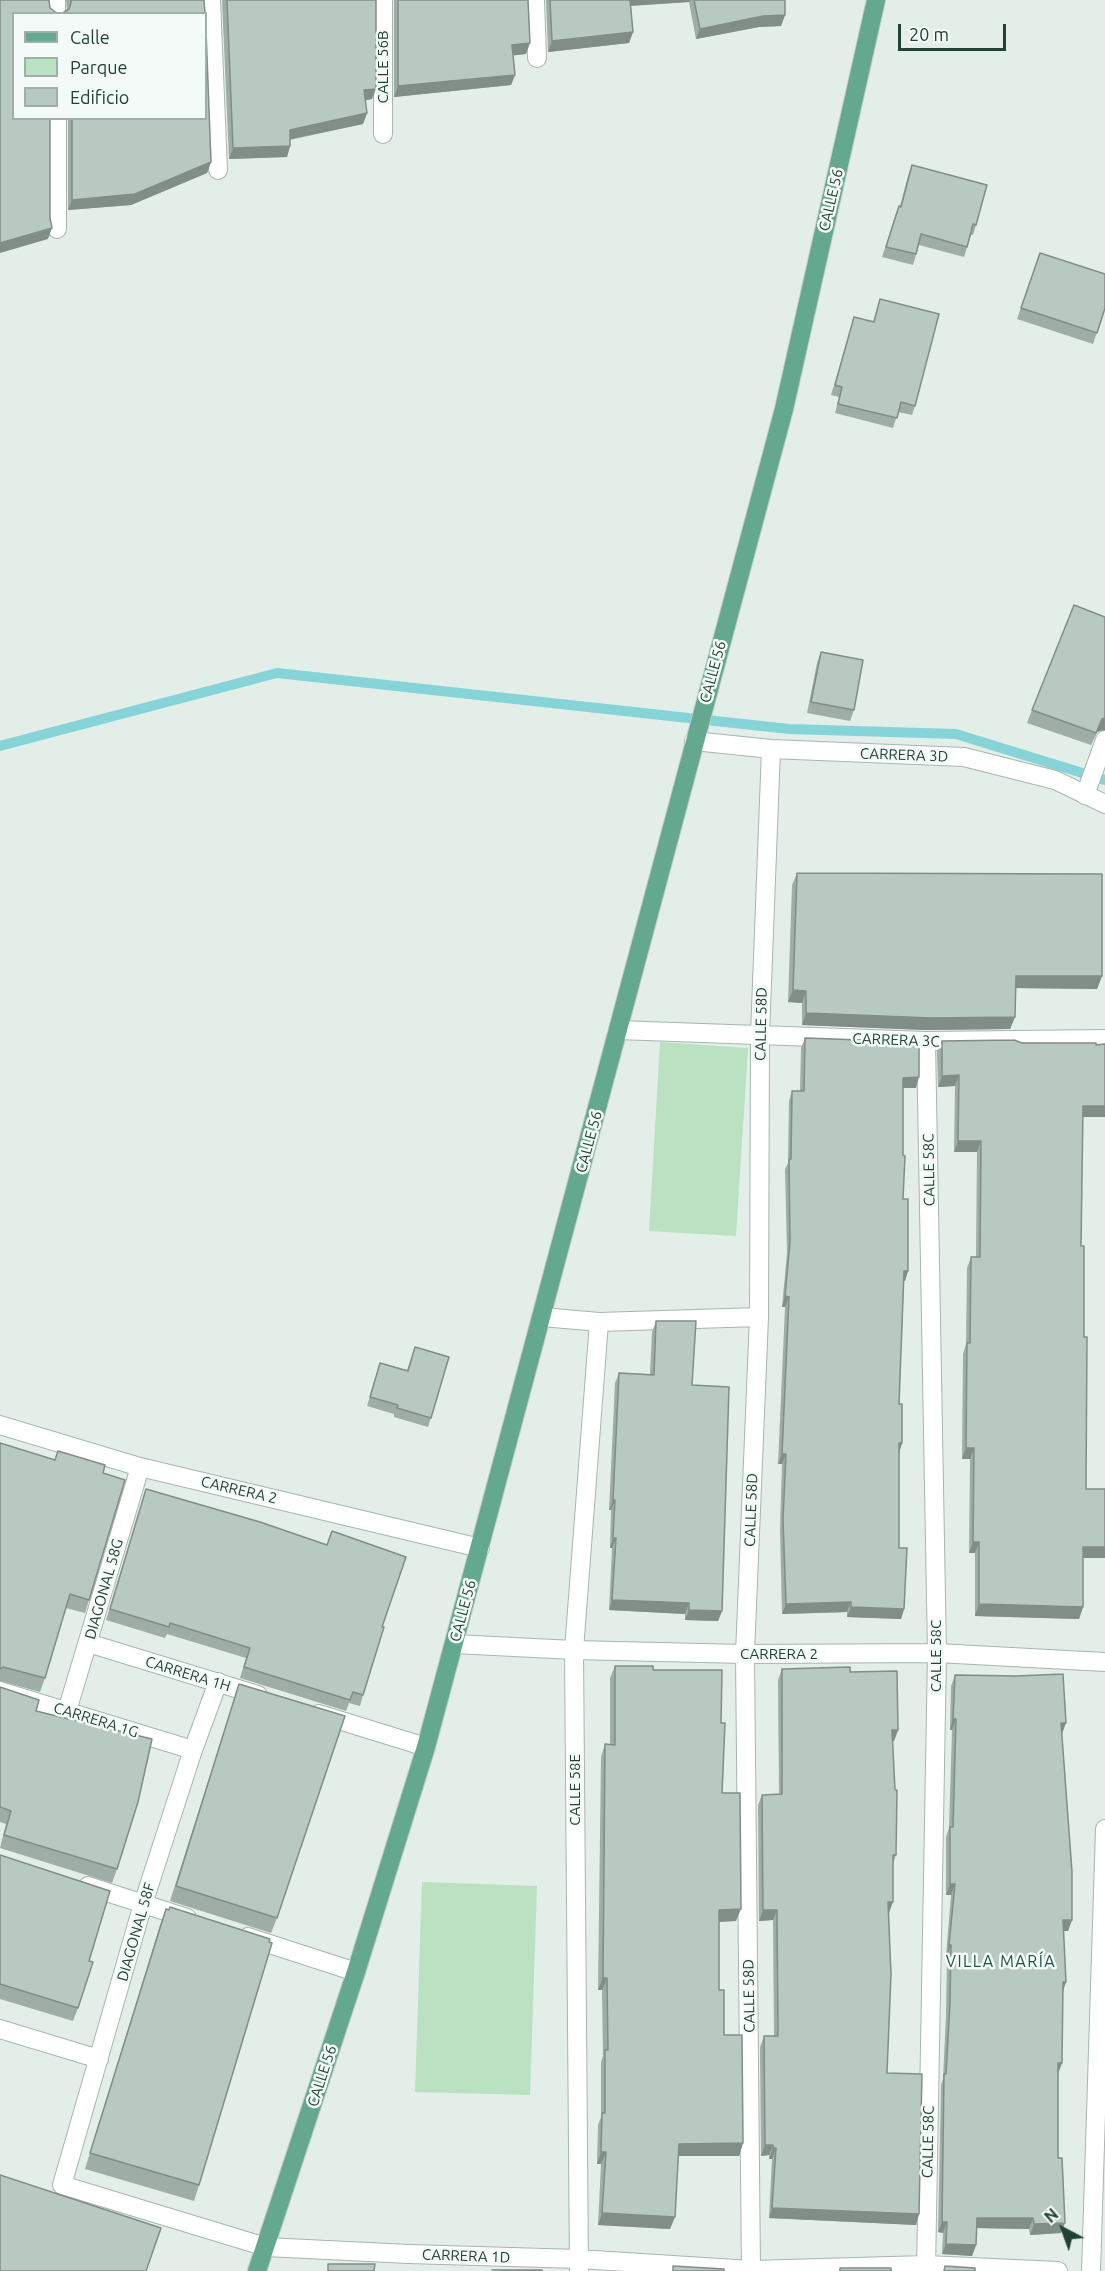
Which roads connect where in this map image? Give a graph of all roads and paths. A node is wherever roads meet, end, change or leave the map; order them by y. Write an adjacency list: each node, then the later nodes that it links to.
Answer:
1 (211, 0): 8 (street)
2 (383, 0): 7 (street, CALLE 56B)
3 (535, 0): 5 (street)
4 (876, 0): 11 (main road, CALLE 56)
5 (537, 58)
6 (57, 120): 9 (street)
7 (383, 134)
8 (218, 170)
9 (57, 229)
10 (1105, 740): 13 (street)
11 (694, 741): 12 (street, CARRERA 3D); 15 (main road, CALLE 56)
12 (771, 749): 13 (street, CARRERA 3D); 16 (street, CALLE 58D)
13 (1086, 795): 14 (street, CARRERA 3D)
14 (1105, 804)
15 (618, 1030): 16 (street, CARRERA 3C); 19 (main road, CALLE 56)
16 (760, 1035): 18 (street, CARRERA 3C); 20 (street, CALLE 58D)
17 (1105, 1039): 18 (street, CARRERA 3C)
18 (926, 1041): 28 (street, CALLE 58C)
19 (543, 1317): 21 (street); 24 (main road, CALLE 56)
20 (759, 1317): 21 (street); 29 (street, CALLE 58D)
21 (599, 1322): 27 (street, CALLE 58E)
22 (0, 1425): 23 (street, CARRERA 2)
23 (140, 1467): 24 (street, CARRERA 2); 25 (street, DIAGONAL 58G)
24 (480, 1548): 26 (main road, CALLE 56)
25 (88, 1643): 31 (street, CARRERA 1H); 35 (street, DIAGONAL 58G)
26 (454, 1644): 27 (street, CARRERA 2); 36 (main road, CALLE 56)
27 (574, 1650): 29 (street, CARRERA 2); 49 (street, CALLE 58E)
28 (937, 1653): 29 (street, CARRERA 2); 30 (street, CARRERA 2); 50 (street, CALLE 58C)
29 (745, 1654): 52 (street, CALLE 58D)
30 (1105, 1662)
31 (218, 1683): 33 (street, CARRERA 1H); 37 (street, DIAGONAL 58F)
32 (0, 1691): 35 (street, CARRERA 1G)
33 (273, 1700)
34 (306, 1710): 36 (street)
35 (67, 1711): 37 (street, CARRERA 1G)
36 (426, 1747): 43 (main road, CALLE 56)
37 (193, 1750): 40 (street, DIAGONAL 58F)
38 (1105, 1829): 54 (street)
39 (66, 1880): 40 (street)
40 (143, 1904): 41 (street); 45 (street, DIAGONAL 58F)
41 (199, 1922)
42 (233, 1932): 43 (street)
43 (356, 1972): 47 (main road, CALLE 56)
44 (0, 2029): 45 (street)
45 (99, 2059): 46 (street, DIAGONAL 58F)
46 (62, 2185): 47 (street, CARRERA 1D)
47 (266, 2247): 48 (street, CARRERA 1D); 51 (main road, CALLE 56)
48 (409, 2263): 49 (street, CARRERA 1D)
49 (579, 2265): 52 (street, CARRERA 1D)
50 (926, 2268): 52 (street, CARRERA 1D); 53 (street, CARRERA 1D)
51 (257, 2271)
52 (751, 2271)
53 (1058, 2271)
54 (1091, 2271)

